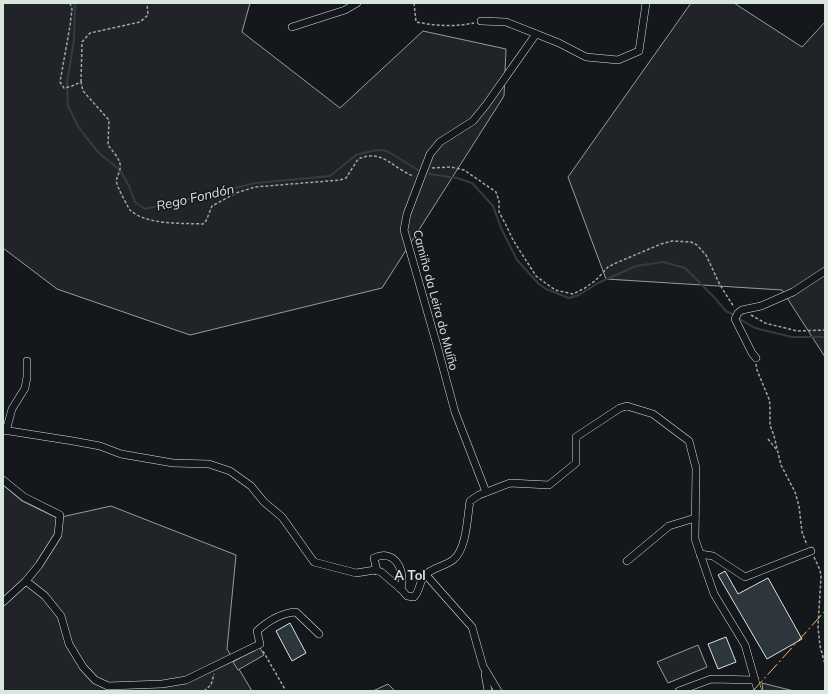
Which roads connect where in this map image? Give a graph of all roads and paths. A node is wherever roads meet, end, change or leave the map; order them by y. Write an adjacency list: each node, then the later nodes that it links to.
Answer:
1 (70, 3): 9 (path)
2 (147, 3): 9 (path)
3 (357, 3): 7 (street)
4 (414, 3): 6 (path)
5 (646, 3): 8 (street)
6 (482, 21): 8 (street)
7 (292, 27)
8 (536, 34): 10 (street, Camiño da Leira do Muíño)
9 (81, 82): 10 (path)
10 (423, 172): 12 (path); 20 (street, Camiño da Leira do Muíño)
11 (825, 271): 12 (street)
12 (740, 312): 13 (path); 14 (street)
13 (825, 330)
14 (756, 358): 18 (path)
15 (27, 361): 16 (street)
16 (4, 430): 25 (street)
17 (768, 439): 18 (path)
18 (777, 450): 22 (path)
19 (3, 480): 27 (street)
20 (486, 492): 21 (street); 26 (street)
21 (695, 518): 23 (street); 24 (street)
22 (811, 551): 23 (street); 32 (path)
23 (700, 554): 35 (street)
24 (627, 561)
25 (377, 571): 28 (street); 28 (street)
26 (426, 575): 28 (street); 34 (street)
27 (26, 581): 29 (street); 33 (street)
28 (401, 589)
29 (3, 602)
30 (319, 634): 31 (street)
31 (260, 644): 33 (street); 37 (path)
32 (825, 664)
33 (216, 665): 36 (path)
34 (483, 666): 38 (street); 39 (street)
35 (755, 680): 40 (street); 41 (street)
36 (204, 691)
37 (286, 691)
38 (488, 691)
39 (498, 691)
40 (679, 691)
41 (758, 691)

